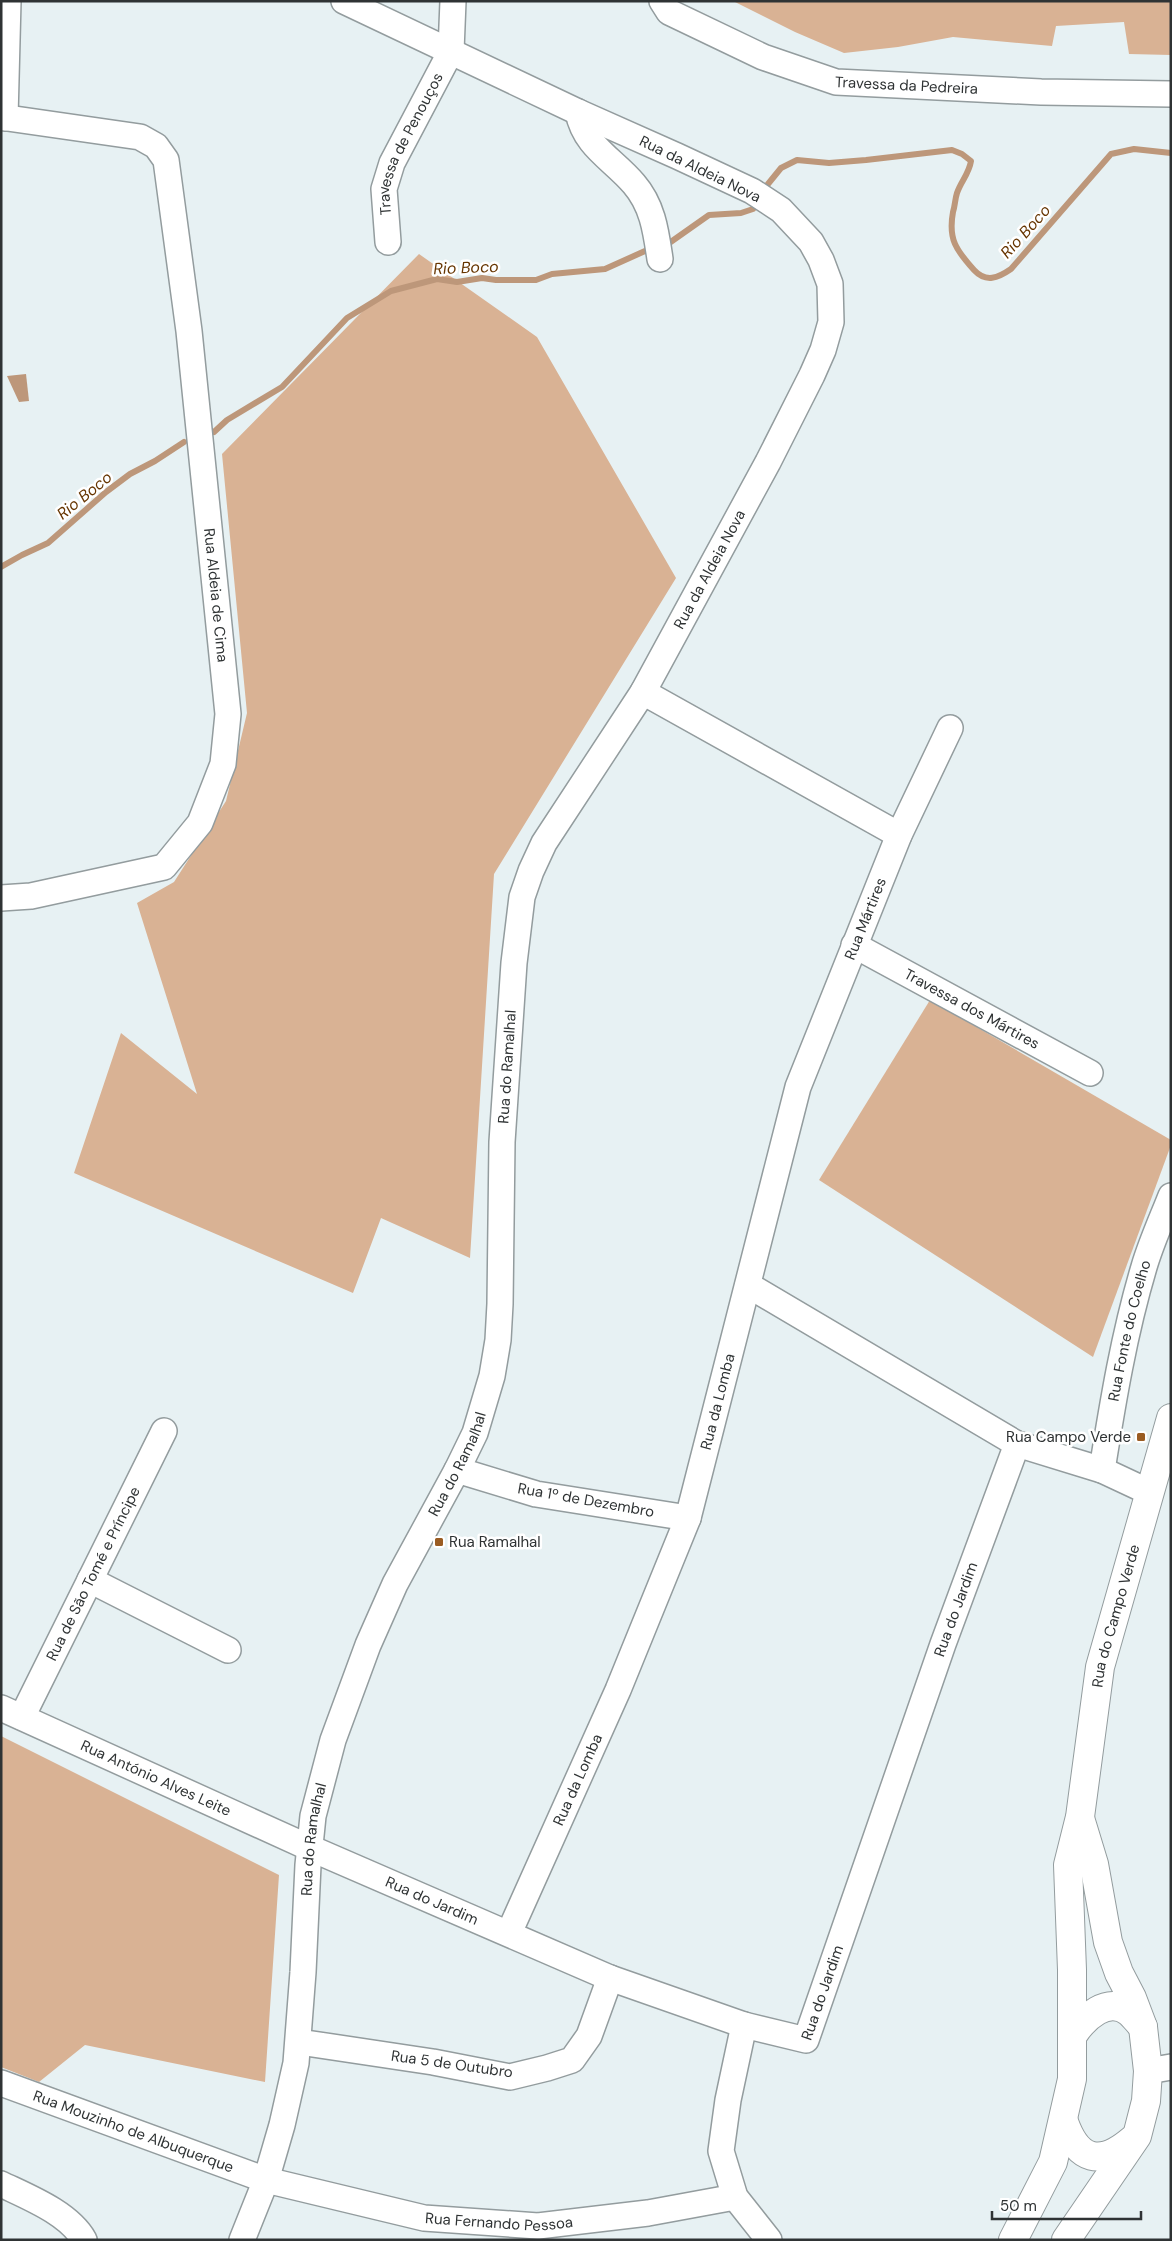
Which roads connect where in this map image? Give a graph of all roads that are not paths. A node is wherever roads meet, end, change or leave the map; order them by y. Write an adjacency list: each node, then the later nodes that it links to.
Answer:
1 (8, 1): 8 (street)
2 (344, 1): 5 (street, Rua da Aldeia Nova)
3 (453, 1): 5 (street)
4 (662, 1): 6 (street, Travessa da Pedreira)
5 (451, 51): 7 (street, Rua da Aldeia Nova); 9 (street, Travessa de Penouços)
6 (1171, 94)
7 (578, 112): 10 (street); 11 (street, Rua da Aldeia Nova)
8 (3, 117): 14 (street, Rua Aldeia de Cima)
9 (388, 242)
10 (660, 260)
11 (643, 692): 13 (street); 22 (street, Rua do Ramalhal)
12 (950, 728): 13 (street, Rua Mártires)
13 (899, 835): 15 (street, Rua Mártires)
14 (1, 898)
15 (854, 945): 16 (street, Travessa dos Mártires); 18 (street, Rua Mártires)
16 (1090, 1073)
17 (1171, 1196): 23 (street, Rua Fonte do Coelho)
18 (748, 1286): 21 (street); 25 (street, Rua da Lomba)
19 (1171, 1418): 24 (main road, Rua do Campo Verde)
20 (164, 1431): 26 (street, Rua de São Tomé e Príncipe)
21 (1017, 1444): 23 (street); 33 (street, Rua do Jardim)
22 (457, 1470): 25 (street, Rua 1º de Dezembro); 30 (street, Rua do Ramalhal)
23 (1102, 1470): 24 (street)
24 (1149, 1492): 29 (main road, Rua do Campo Verde)
25 (688, 1518): 31 (street, Rua da Lomba)
26 (90, 1580): 27 (street); 28 (street, Rua de São Tomé e Príncipe)
27 (228, 1650)
28 (12, 1712): 30 (street, Rua António Alves Leite)
29 (1080, 1817): 34 (main road, Rua do Campo Verde); 35 (main road, Rua do Campo Verde)
30 (310, 1848): 31 (street, Rua do Jardim); 36 (street, Rua do Ramalhal)
31 (509, 1933): 32 (street, Rua do Jardim)
32 (610, 1978): 33 (street, Rua do Jardim); 36 (street, Rua 5 de Outubro)
33 (744, 2025): 43 (street)
34 (1142, 2027): 35 (main road); 37 (main road, Rua do Campo Verde)
35 (1073, 2035): 39 (main road, Rua do Campo Verde)
36 (299, 2042): 41 (street, Rua do Ramalhal)
37 (1160, 2069): 40 (main road, Rua do Campo Verde)
38 (1, 2083): 41 (street, Rua Mouzinho de Albuquerque)
39 (1064, 2122): 40 (main road); 47 (main road, Rua do Campo Verde)
40 (1137, 2136): 48 (main road, Rua do Campo Verde)
41 (266, 2180): 43 (street, Rua Fernando Pessoa); 45 (street, Rua do Ramalhal)
42 (1, 2184): 44 (street)
43 (735, 2197): 46 (street)
44 (84, 2240)
45 (242, 2240)
46 (769, 2240)
47 (1013, 2240)
48 (1066, 2240)

